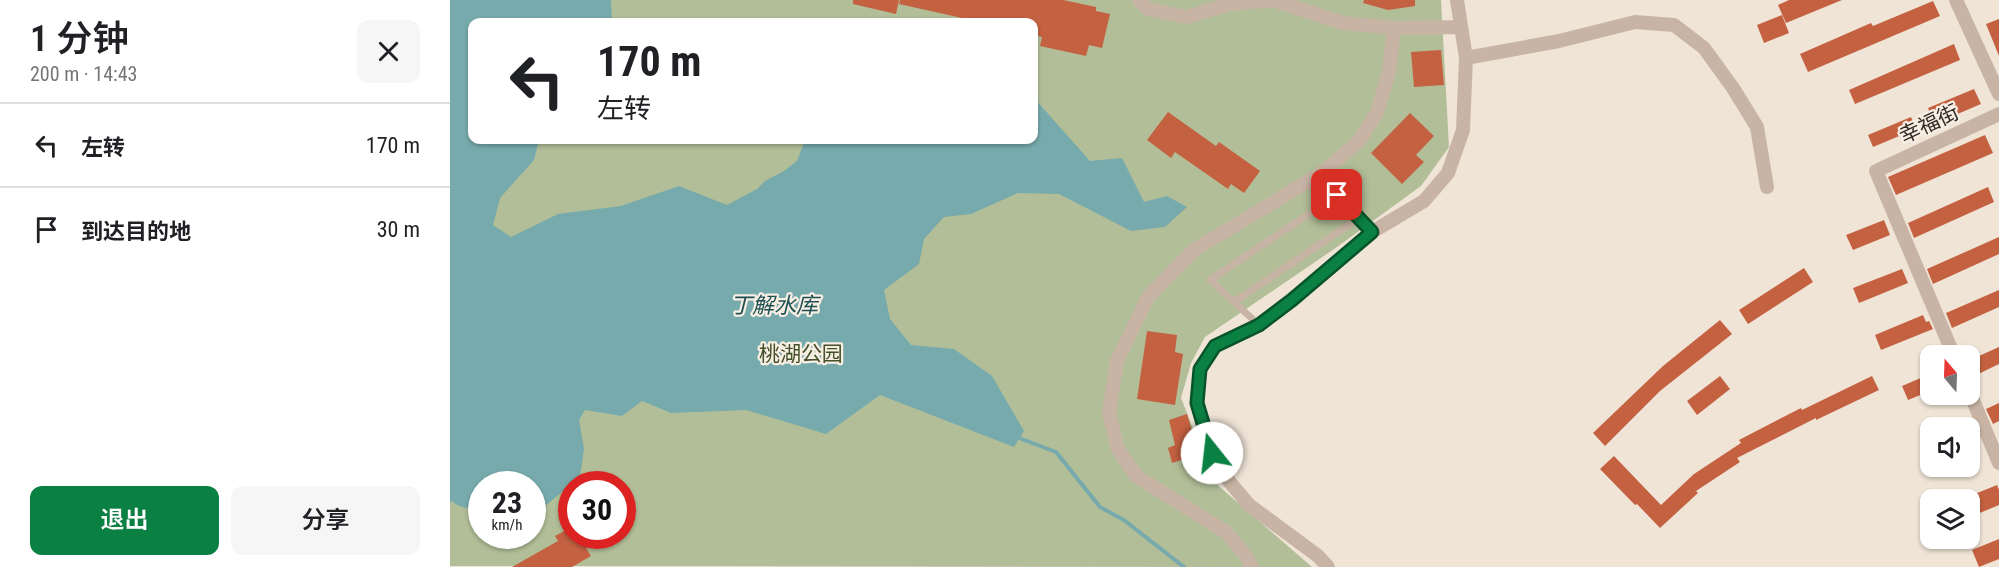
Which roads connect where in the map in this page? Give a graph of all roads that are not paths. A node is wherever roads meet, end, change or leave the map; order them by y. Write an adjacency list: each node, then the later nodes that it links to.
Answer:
1 (1139, 0): 5 (street)
2 (1457, 0): 4 (street)
3 (1956, 0): 7 (street)
4 (1460, 27): 5 (street); 6 (street)
5 (1394, 28): 17 (street)
6 (1466, 58): 9 (street); 11 (street)
7 (1999, 94)
8 (1999, 114): 14 (street, 幸福街)
9 (1767, 187)
10 (1359, 218): 11 (lane); 12 (lane); 12 (lane)
11 (1372, 232): 13 (street)
12 (1234, 302): 13 (lane)
13 (1259, 325): 18 (street)
14 (1949, 345)
15 (1975, 405): 16 (street)
16 (1999, 463)
17 (1252, 567)
18 (1328, 567)

